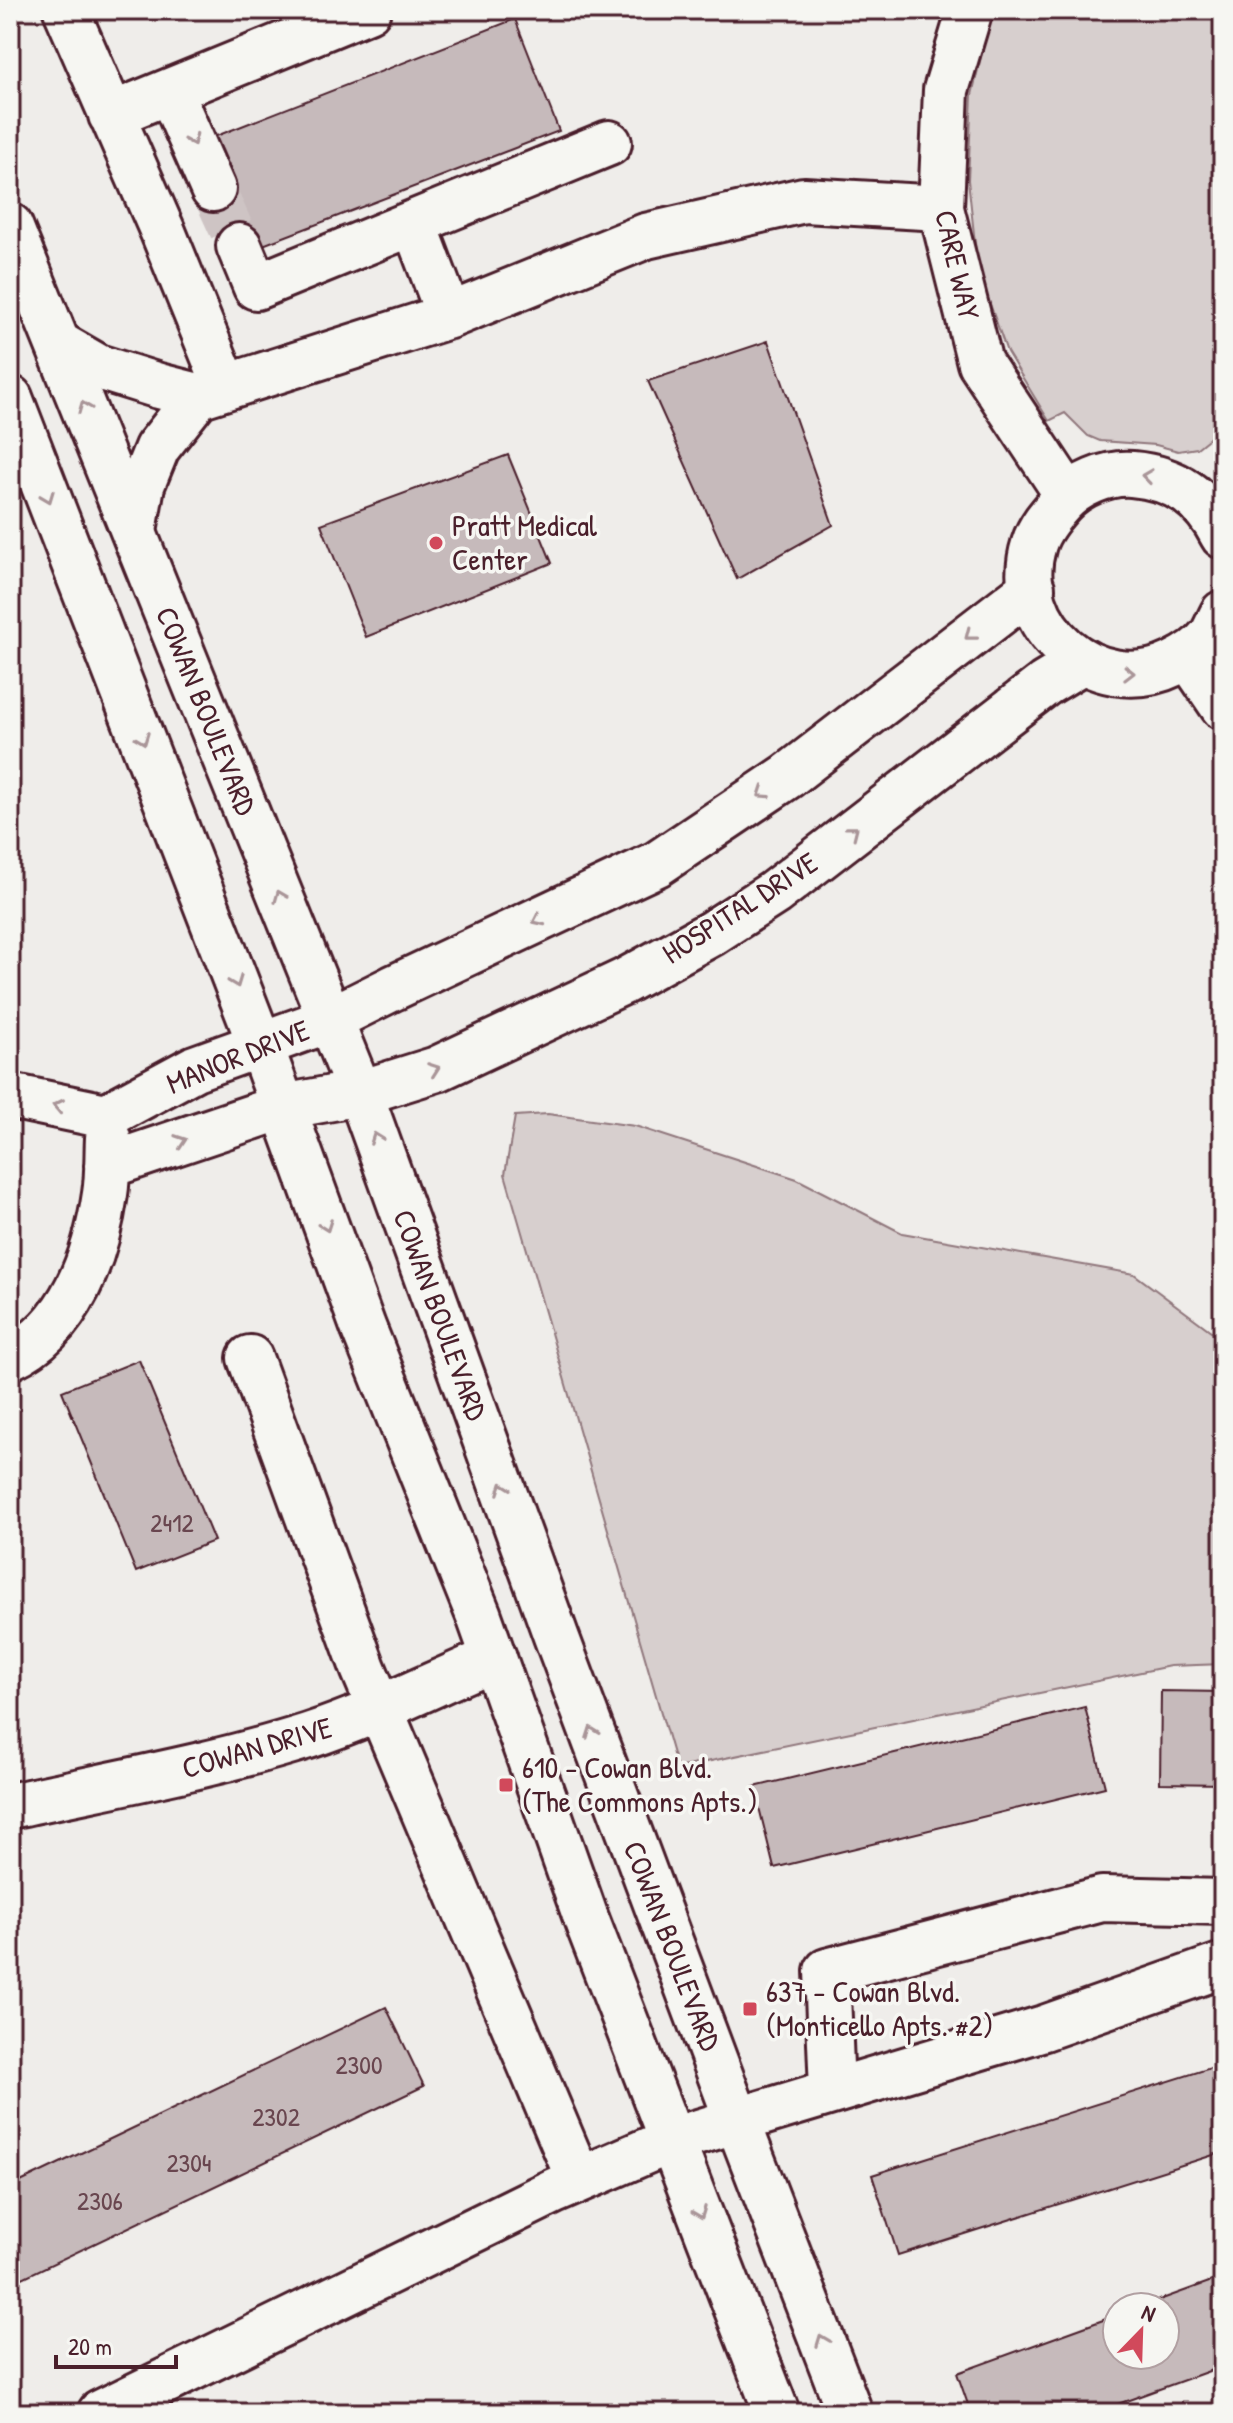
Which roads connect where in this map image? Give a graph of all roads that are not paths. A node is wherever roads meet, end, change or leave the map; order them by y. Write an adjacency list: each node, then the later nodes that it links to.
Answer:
1 (66, 10): 5 (main road)
2 (970, 10): 8 (main road, CARE WAY)
3 (355, 12): 4 (main road)
4 (170, 91): 5 (main road); 7 (main road, one-way to 7)
5 (111, 115): 14 (main road)
6 (609, 143): 9 (main road)
7 (213, 189)
8 (941, 208): 12 (main road); 16 (main road, CARE WAY)
9 (414, 223): 11 (main road); 12 (main road)
10 (10, 226): 13 (main road, COWAN BOULEVARD)
11 (239, 246)
12 (449, 316): 14 (main road)
13 (60, 345): 14 (main road); 18 (main road, COWAN BOULEVARD, one-way to 13)
14 (212, 391): 18 (main road)
15 (10, 398): 25 (main road, one-way to 25)
16 (1068, 496): 17 (main road, one-way to 16); 19 (main road)
17 (1219, 519)
18 (134, 531): 24 (main road, COWAN BOULEVARD, one-way to 18)
19 (1032, 588): 22 (main road); 24 (main road, one-way to 24)
20 (1223, 613): 21 (main road)
21 (1189, 657): 22 (main road, one-way to 21); 23 (main road)
22 (1083, 661): 26 (main road, HOSPITAL DRIVE, one-way to 22)
23 (1223, 707)
24 (329, 1020): 25 (main road, MANOR DRIVE); 26 (main road, COWAN BOULEVARD)
25 (260, 1044): 28 (main road); 29 (main road, MANOR DRIVE)
26 (360, 1093): 28 (main road, MANOR DRIVE); 39 (main road, COWAN BOULEVARD, one-way to 26)
27 (10, 1096): 29 (main road, one-way to 27)
28 (282, 1107): 30 (main road, MANOR DRIVE, one-way to 28); 33 (main road, one-way to 33)
29 (106, 1116): 30 (main road)
30 (107, 1166): 31 (main road)
31 (10, 1357)
32 (250, 1358): 34 (main road)
33 (494, 1658): 34 (main road, COWAN DRIVE); 40 (main road)
34 (380, 1710): 35 (main road, COWAN DRIVE); 41 (main road)
35 (10, 1806)
36 (1223, 1902): 38 (main road)
37 (1223, 1965): 38 (main road)
38 (832, 2090): 39 (main road)
39 (737, 2120): 40 (main road); 44 (main road, COWAN BOULEVARD, one-way to 39)
40 (672, 2140): 41 (main road); 43 (main road, one-way to 43)
41 (579, 2180): 42 (main road)
42 (100, 2413)
43 (777, 2413)
44 (850, 2413)

